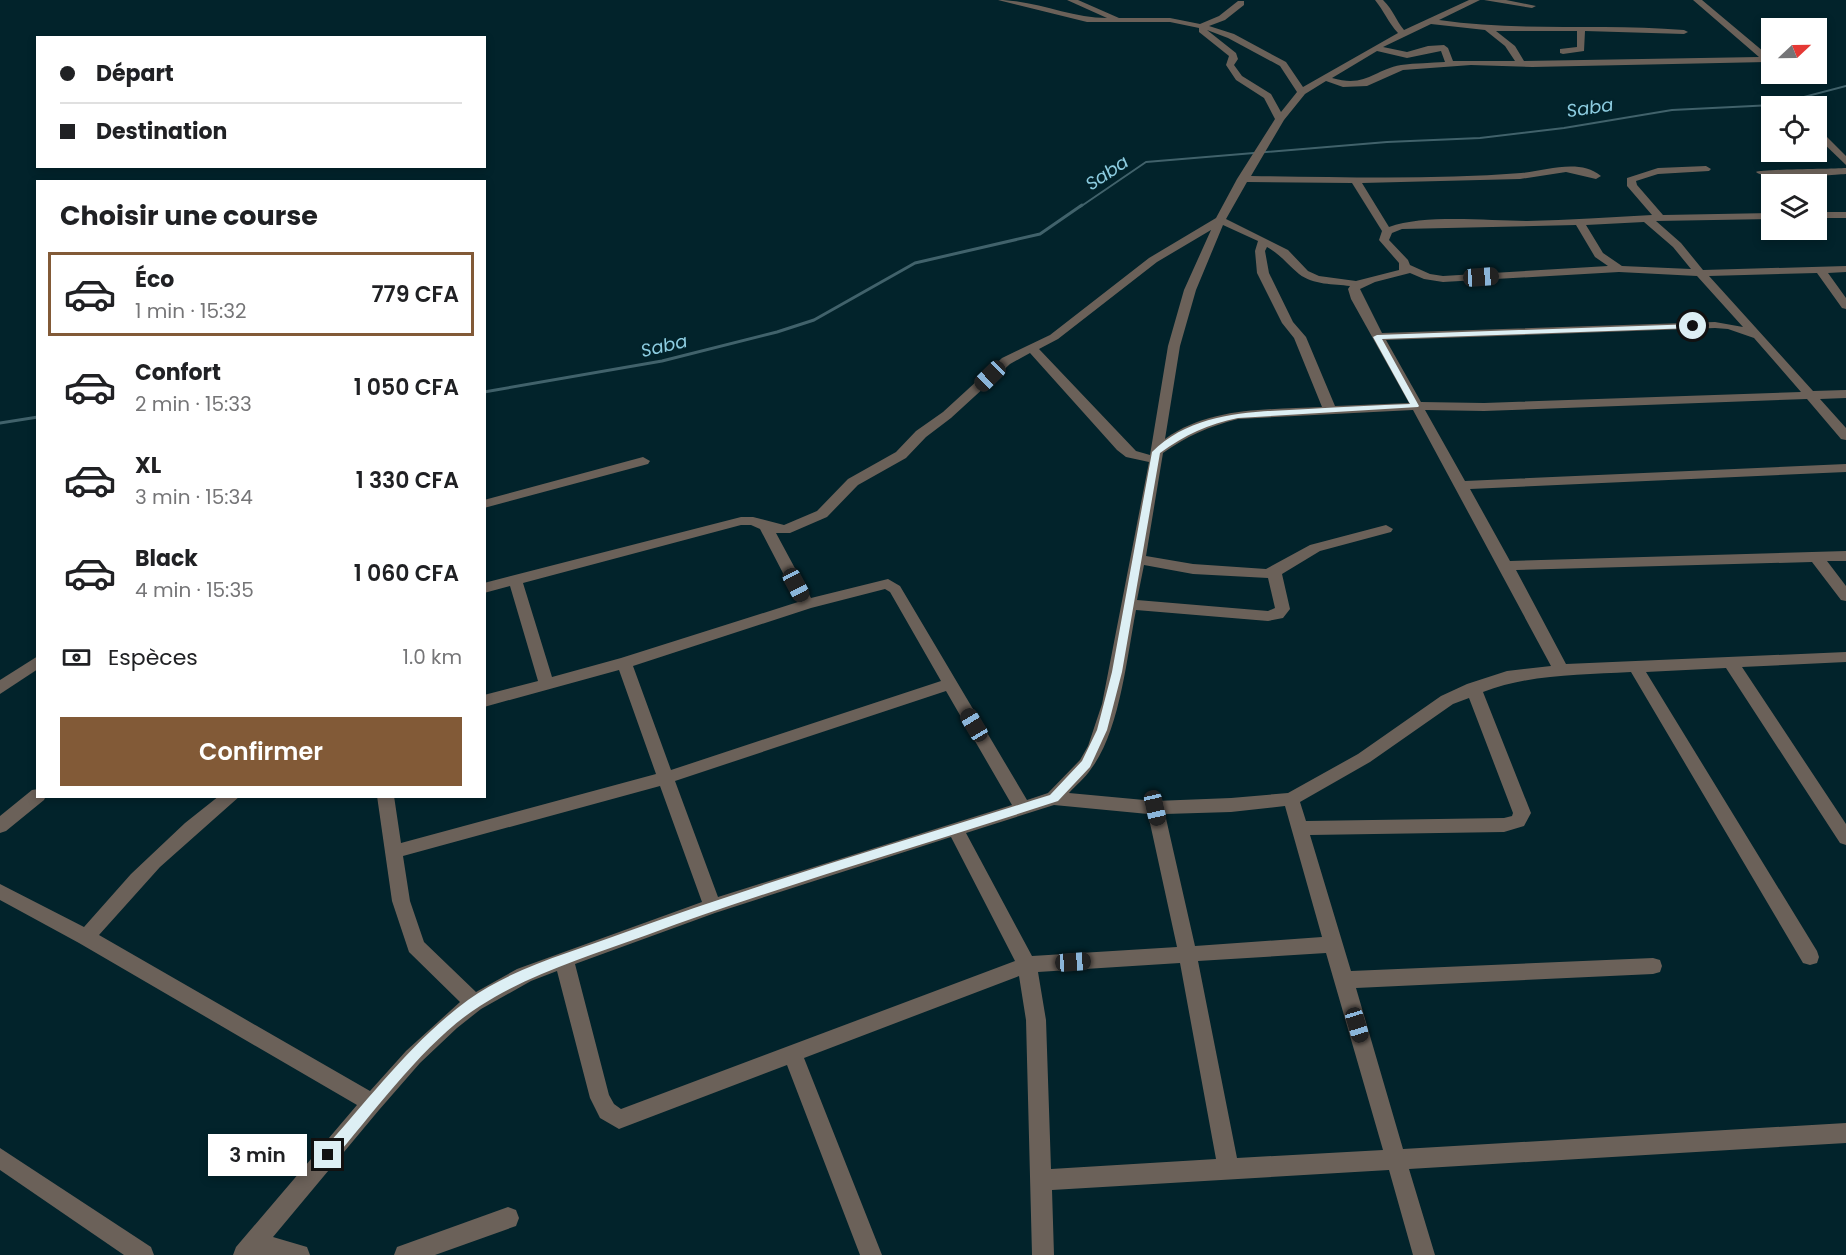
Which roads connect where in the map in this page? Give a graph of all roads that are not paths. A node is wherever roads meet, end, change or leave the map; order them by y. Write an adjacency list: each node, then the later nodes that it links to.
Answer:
1 (1002, 0): 9 (street)
2 (1071, 0): 9 (street)
3 (1379, 0): 16 (street)
4 (1476, 0): 10 (street)
5 (1488, 0): 8 (street)
6 (1697, 0): 19 (street)
7 (1241, 3): 12 (street)
8 (1532, 6)
9 (1127, 21): 11 (street)
10 (1429, 21): 14 (street); 16 (street)
11 (1186, 22): 12 (street); 26 (street)
12 (1203, 26): 24 (street)
13 (1581, 29): 14 (street); 15 (street); 18 (street)
14 (1489, 30): 21 (street)
15 (1684, 32)
16 (1402, 33): 17 (street)
17 (1375, 48): 22 (street); 23 (street)
18 (1563, 51)
19 (1761, 54)
20 (1761, 61): 21 (street)
21 (1520, 62): 22 (street)
22 (1450, 63): 23 (street)
23 (1324, 78): 24 (street)
24 (1302, 92): 27 (street)
25 (1253, 101): 26 (street)
26 (1274, 104): 27 (street)
27 (1280, 119): 34 (street)
28 (1827, 142): 29 (street)
29 (1846, 162)
30 (1706, 169): 39 (street)
31 (1846, 171): 32 (street)
32 (1761, 172)
33 (1596, 176): 35 (street)
34 (1242, 179): 35 (street); 41 (street)
35 (1355, 180): 43 (street)
36 (1827, 215): 37 (street)
37 (1846, 215)
38 (1761, 216): 39 (street)
39 (1660, 218): 40 (street)
40 (1647, 219): 42 (street); 49 (street)
41 (1220, 220): 44 (street); 54 (street); 60 (street)
42 (1579, 221): 43 (street); 46 (street)
43 (1387, 231): 45 (street)
44 (1264, 240): 50 (street); 58 (street)
45 (1407, 268): 46 (street); 50 (street)
46 (1619, 269): 49 (street)
47 (1846, 269): 48 (street)
48 (1820, 270): 49 (street); 51 (street)
49 (1700, 273): 52 (street)
50 (1357, 284): 53 (street)
51 (1846, 306)
52 (1758, 336): 53 (street); 56 (street)
53 (1377, 337): 57 (street)
54 (1032, 348): 60 (street); 65 (street)
55 (1846, 394): 56 (street)
56 (1810, 396): 57 (street); 59 (street)
57 (1415, 406): 58 (street); 63 (street)
58 (1330, 410): 60 (street)
59 (1846, 436)
60 (1156, 456): 69 (street)
61 (643, 461): 64 (street)
62 (1846, 468): 63 (street)
63 (1459, 485): 70 (street)
64 (486, 503)
65 (765, 526): 72 (street); 75 (street)
66 (1386, 529): 71 (street)
67 (1846, 556): 68 (street)
68 (1816, 557): 70 (street); 74 (street)
69 (1138, 559): 71 (street); 76 (street)
70 (1506, 566): 82 (street)
71 (1274, 572): 76 (street)
72 (515, 580): 73 (street); 83 (street)
73 (486, 587)
74 (1846, 596)
75 (807, 604): 79 (street); 84 (street)
76 (1130, 604): 92 (street)
77 (1846, 657): 80 (street)
78 (36, 662): 85 (street)
79 (624, 663): 83 (street); 88 (street)
80 (1731, 663): 81 (street); 99 (street)
81 (1636, 668): 82 (street); 106 (street)
82 (1561, 670): 86 (street)
83 (546, 683): 87 (street)
84 (950, 684): 88 (street); 94 (street)
85 (0, 688)
86 (1473, 688): 93 (street); 98 (street)
87 (486, 700)
88 (666, 778): 100 (street); 102 (street)
89 (36, 797): 96 (street)
90 (230, 798): 103 (street)
91 (385, 798): 100 (street)
92 (1054, 798): 94 (street); 95 (street)
93 (1291, 799): 95 (street); 98 (street)
94 (1022, 807): 97 (street)
95 (1155, 808): 105 (street)
96 (0, 826)
97 (955, 828): 102 (street); 108 (street)
98 (1298, 828): 104 (street)
99 (1846, 838)
100 (392, 852): 111 (street)
101 (0, 891): 103 (street)
102 (712, 906): 107 (street)
103 (86, 937): 113 (street)
104 (1335, 944): 105 (street); 110 (street)
105 (1187, 952): 108 (street); 117 (street)
106 (1810, 957)
107 (564, 960): 111 (street); 112 (street)
108 (1027, 965): 112 (street); 118 (street)
109 (1653, 966): 110 (street)
110 (1344, 980): 116 (street)
111 (474, 1002): 113 (street)
112 (792, 1053): 124 (street)
113 (372, 1103): 120 (street)
114 (1846, 1133): 116 (street)
115 (0, 1158): 121 (street)
116 (1397, 1159): 117 (street); 126 (street)
117 (1228, 1167): 118 (street)
118 (1040, 1180): 125 (street)
119 (508, 1218): 123 (street)
120 (249, 1249): 122 (street)
121 (143, 1255)
122 (299, 1255)
123 (405, 1255)
124 (871, 1255)
125 (1043, 1255)
126 (1425, 1255)

